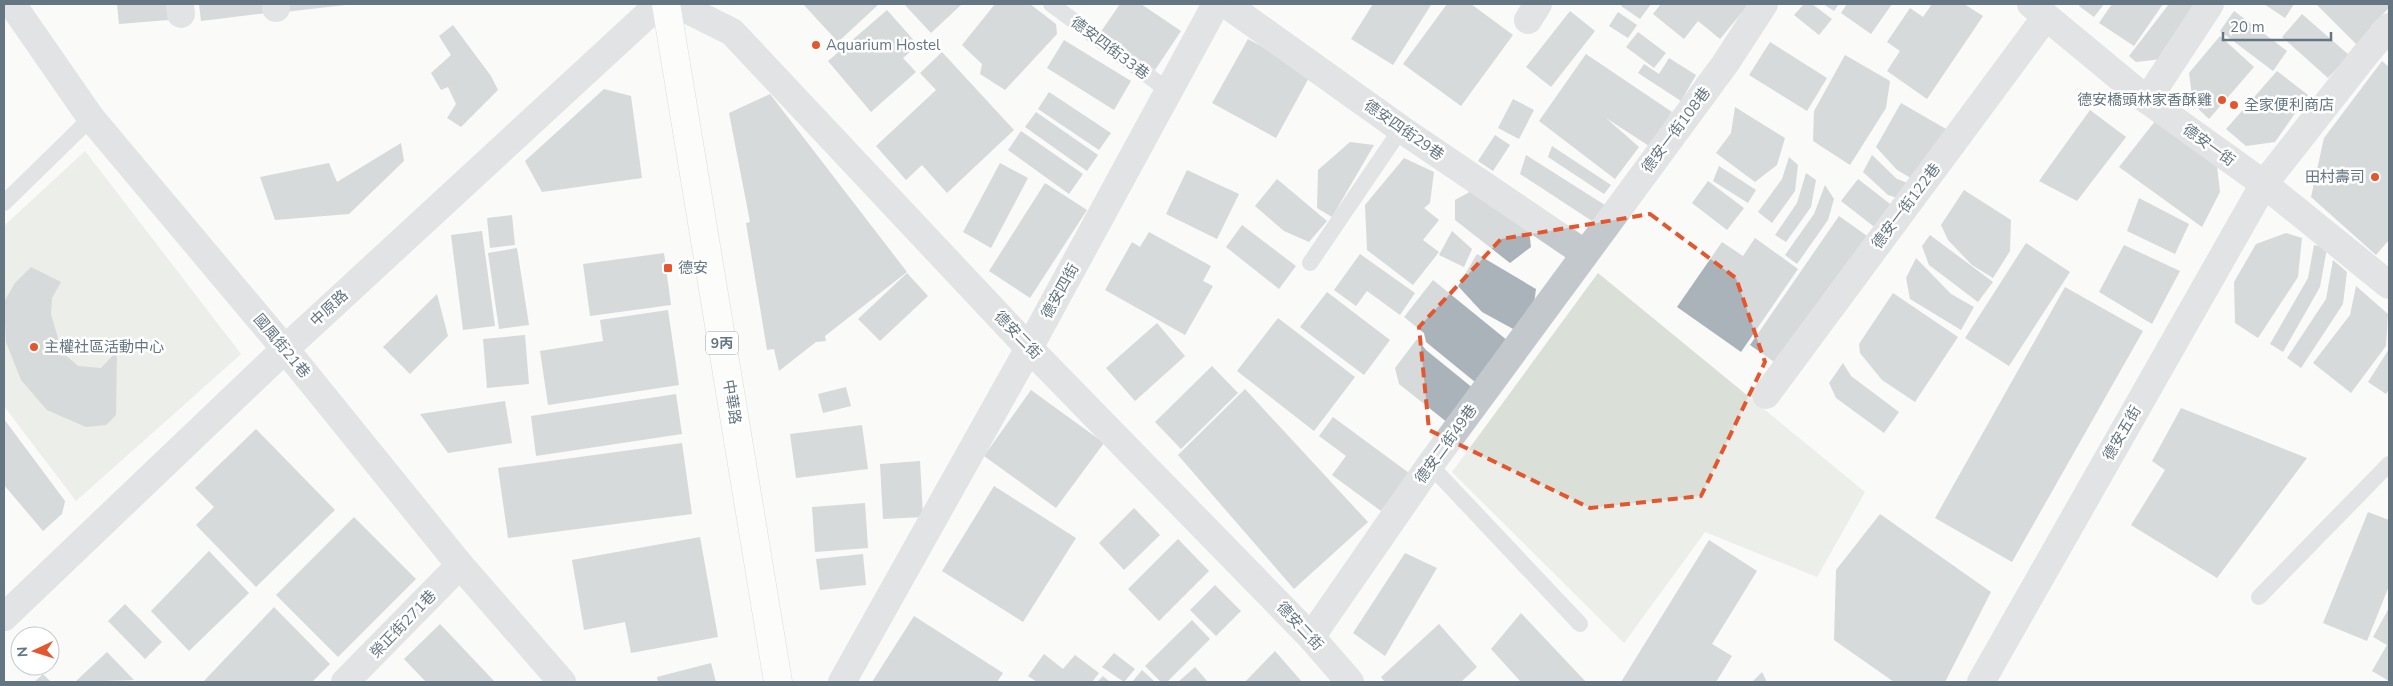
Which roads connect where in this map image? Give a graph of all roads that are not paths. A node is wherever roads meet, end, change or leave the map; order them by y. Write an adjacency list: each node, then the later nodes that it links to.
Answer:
1 (12, 4): 14 (street, 國風街21巷)
2 (659, 4): 22 (street, 中原路)
3 (666, 4): 33 (main road, 中華路 / 9丙)
4 (676, 4): 21 (street, 德安二街)
5 (1051, 4): 12 (lane, 德安四街33巷)
6 (1216, 4): 12 (street, 德安四街)
7 (1226, 4): 15 (street, 德安四街29巷)
8 (1764, 4): 18 (street, 德安一街108巷)
9 (2210, 4): 13 (street)
10 (2038, 11): 13 (street, 德安一街); 23 (street, 德安一街122巷)
11 (2389, 27): 16 (street, 德安五街)
12 (1169, 92): 21 (street, 德安四街)
13 (2147, 100): 16 (street, 德安一街)
14 (91, 118): 17 (lane); 22 (street, 國風街21巷)
15 (1401, 129): 18 (street, 德安四街29巷); 19 (lane)
16 (2264, 184): 20 (street, 德安一街); 36 (street, 德安五街)
17 (4, 203)
18 (1584, 254): 25 (street, 德安二街49巷)
19 (1310, 263)
20 (2389, 285)
21 (1029, 348): 30 (street, 德安二街); 34 (street, 德安四街)
22 (285, 349): 26 (street, 國風街21巷); 28 (street, 中原路)
23 (1766, 395)
24 (2389, 464): 27 (lane)
25 (1430, 465): 29 (lane); 30 (street, 德安二街49巷)
26 (460, 565): 31 (street, 榮正街271巷); 32 (street, 國風街21巷)
27 (2259, 597)
28 (4, 617)
29 (1580, 624)
30 (1311, 637): 35 (street, 德安二街)
31 (345, 682)
32 (562, 682)
33 (778, 682)
34 (842, 682)
35 (1350, 682)
36 (1981, 682)

